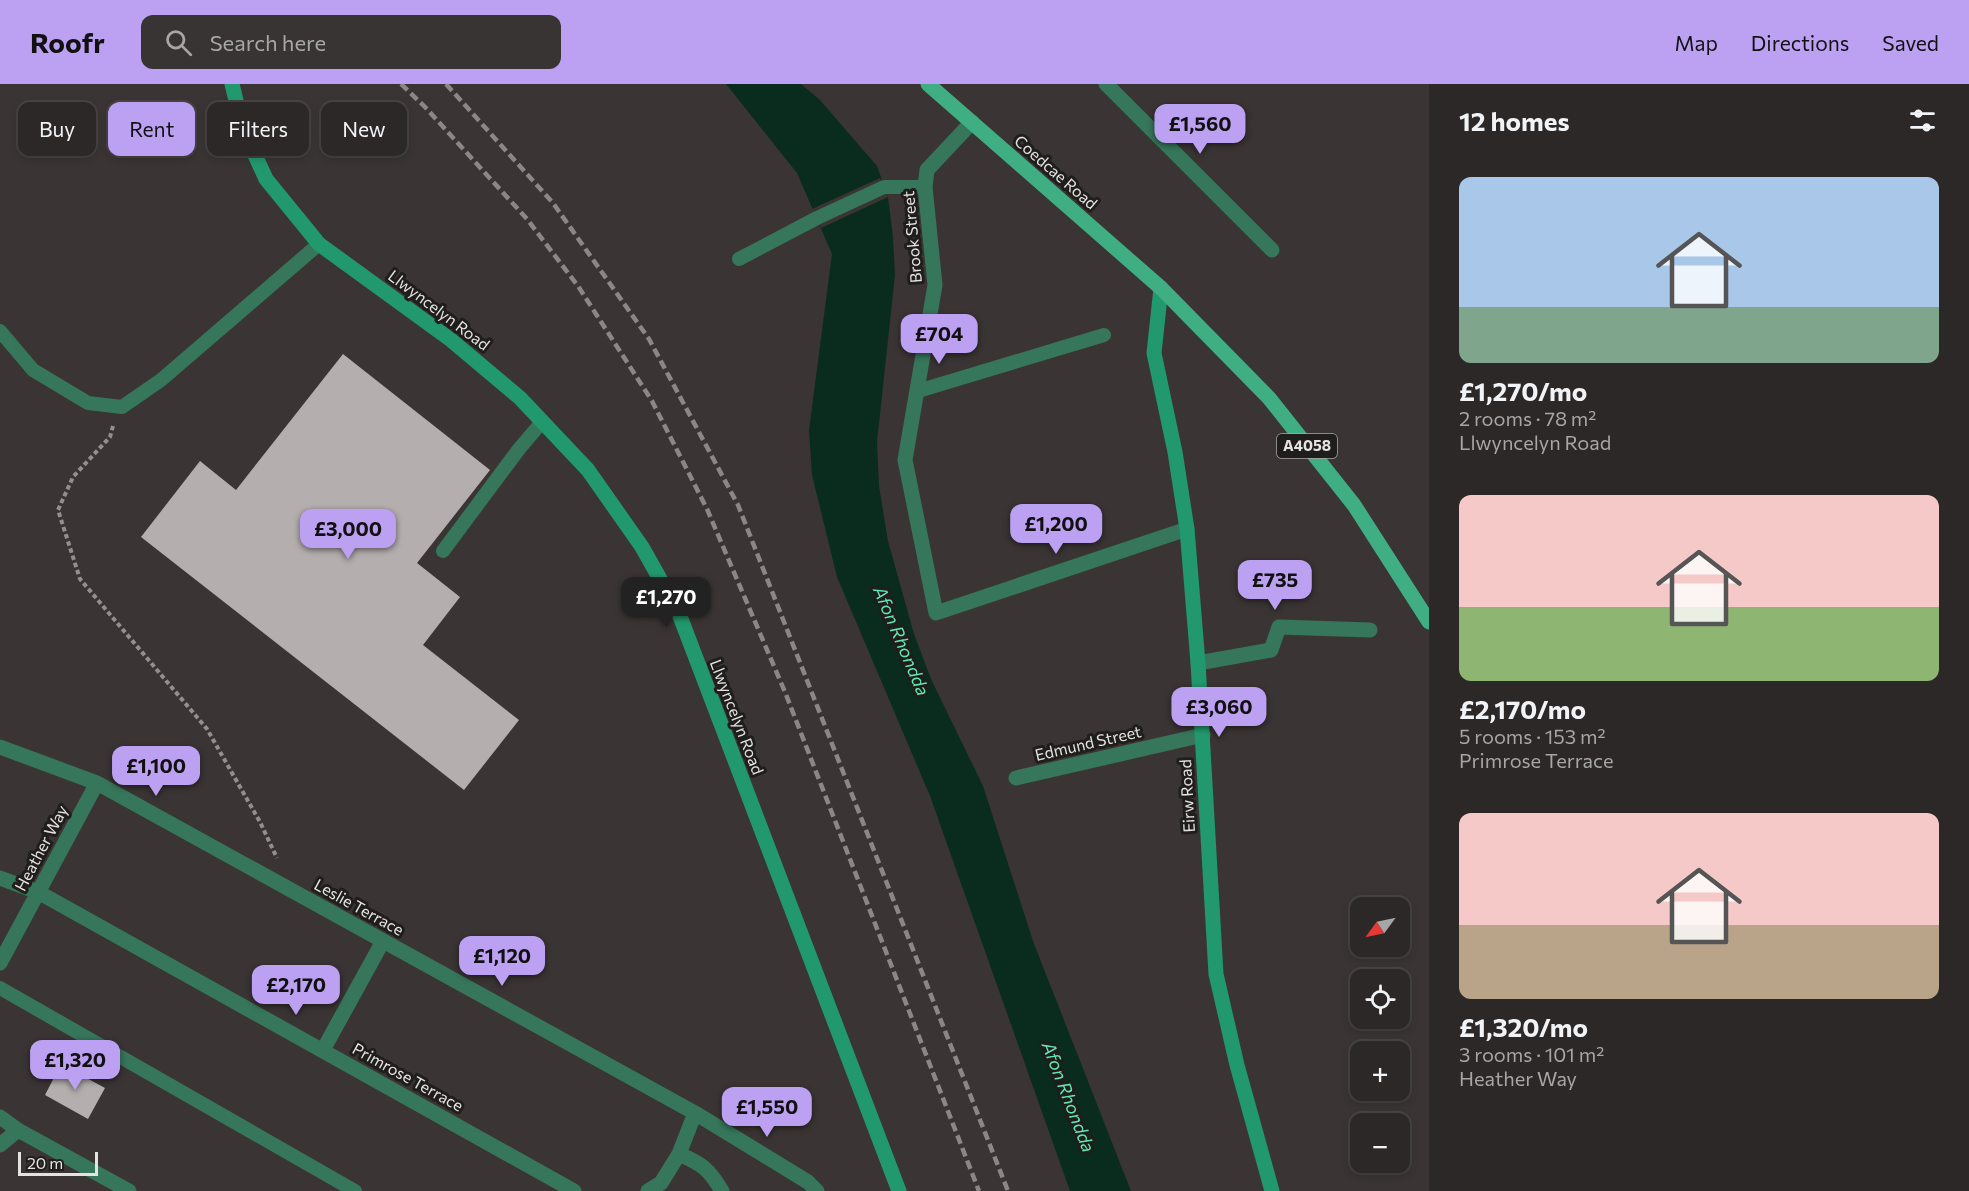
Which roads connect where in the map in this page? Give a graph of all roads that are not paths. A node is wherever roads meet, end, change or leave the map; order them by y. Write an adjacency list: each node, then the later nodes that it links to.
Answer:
1 (232, 84): 6 (main road, Llwyncelyn Road)
2 (928, 84): 4 (main road, Coedcae Road / A4058)
3 (1106, 84): 7 (street)
4 (972, 122): 5 (street, Brook Street); 9 (main road, Coedcae Road / A4058)
5 (925, 187): 8 (lane); 12 (street, Brook Street)
6 (319, 244): 10 (lane); 13 (main road, Llwyncelyn Road)
7 (1272, 250)
8 (739, 259)
9 (1161, 288): 14 (main road, Eirw Road); 16 (main road, A4058)
10 (0, 332)
11 (1104, 335): 12 (lane)
12 (918, 390): 14 (street, Brook Street)
13 (542, 422): 15 (lane); 40 (main road, Llwyncelyn Road)
14 (1187, 529): 18 (main road, Eirw Road)
15 (442, 551)
16 (1429, 622)
17 (1370, 630): 18 (street)
18 (1198, 663): 19 (main road, Eirw Road)
19 (1203, 735): 21 (street, Edmund Street); 41 (main road, Eirw Road)
20 (0, 747): 22 (street, Leslie Terrace)
21 (1016, 778)
22 (97, 783): 24 (street, Heather Way); 25 (street, Leslie Terrace)
23 (0, 878): 24 (street, Primrose Terrace)
24 (38, 892): 26 (street, Heather Way); 28 (street, Primrose Terrace)
25 (383, 941): 28 (street); 29 (street, Leslie Terrace)
26 (0, 963)
27 (0, 988): 35 (lane)
28 (323, 1050): 36 (street, Primrose Terrace)
29 (695, 1113): 33 (street); 39 (street, Leslie Terrace)
30 (0, 1117): 31 (street)
31 (18, 1130): 32 (street); 34 (street)
32 (0, 1145)
33 (679, 1154): 37 (street); 38 (street)
34 (129, 1191)
35 (355, 1191)
36 (574, 1191)
37 (648, 1191)
38 (722, 1191)
39 (816, 1191)
40 (899, 1191)
41 (1272, 1191)

